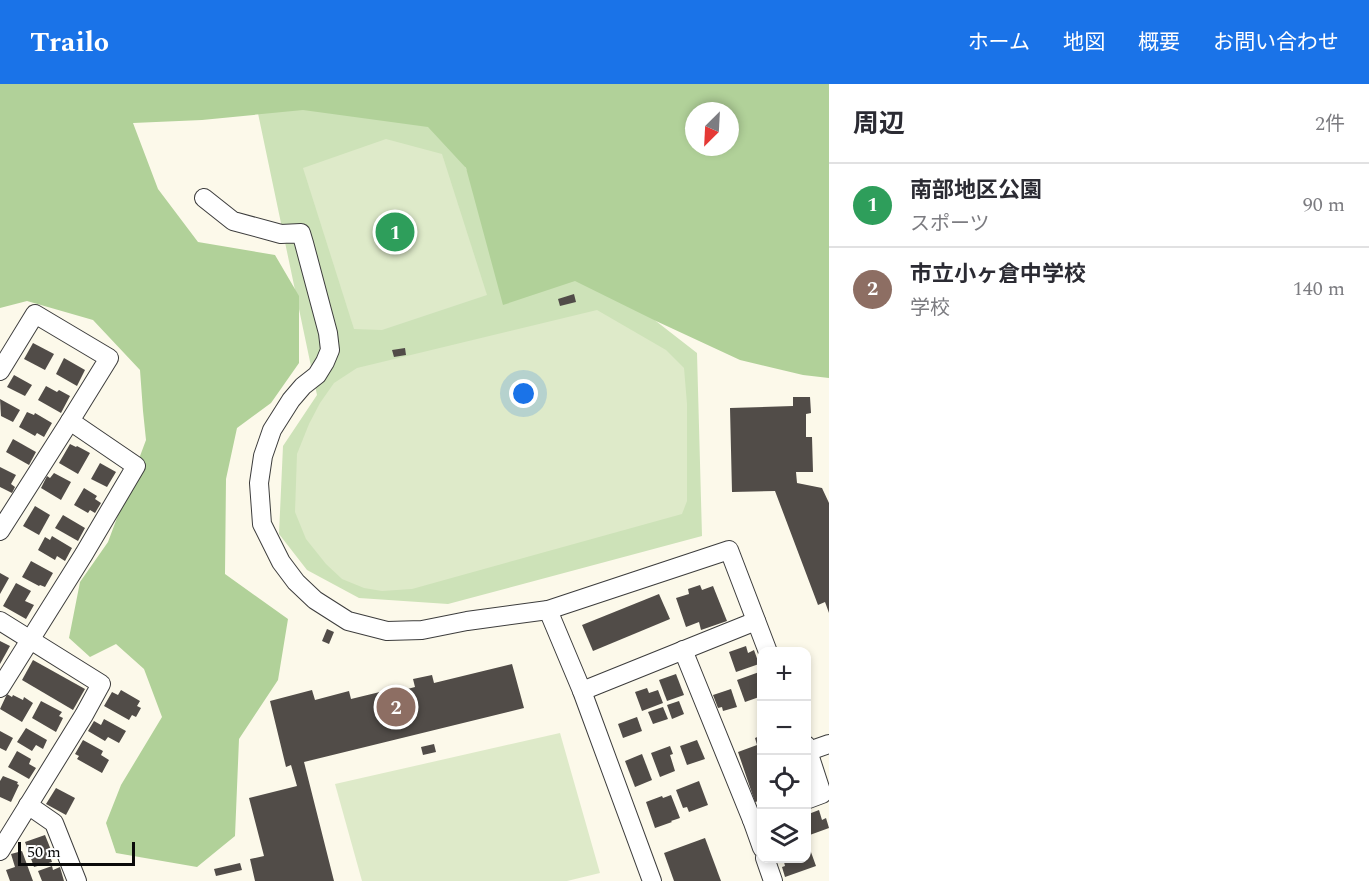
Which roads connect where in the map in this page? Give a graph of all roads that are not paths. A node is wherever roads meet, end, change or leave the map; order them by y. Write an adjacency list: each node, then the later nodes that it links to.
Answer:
1 (204, 198): 5 (street)
2 (0, 371): 3 (street)
3 (70, 421): 4 (street); 8 (street)
4 (0, 531)
5 (548, 610): 7 (street); 12 (street)
6 (0, 621): 8 (street)
7 (756, 621): 9 (street); 10 (street)
8 (31, 640): 11 (street); 17 (street)
9 (766, 647)
10 (683, 650): 12 (street); 18 (street)
11 (0, 688)
12 (582, 691): 22 (street)
13 (829, 744): 14 (street)
14 (811, 747)
15 (810, 755): 16 (street)
16 (819, 795)
17 (28, 805): 19 (street); 21 (street)
18 (757, 818)
19 (0, 851)
20 (767, 863): 23 (street)
21 (77, 881)
22 (652, 881)
23 (773, 881)

